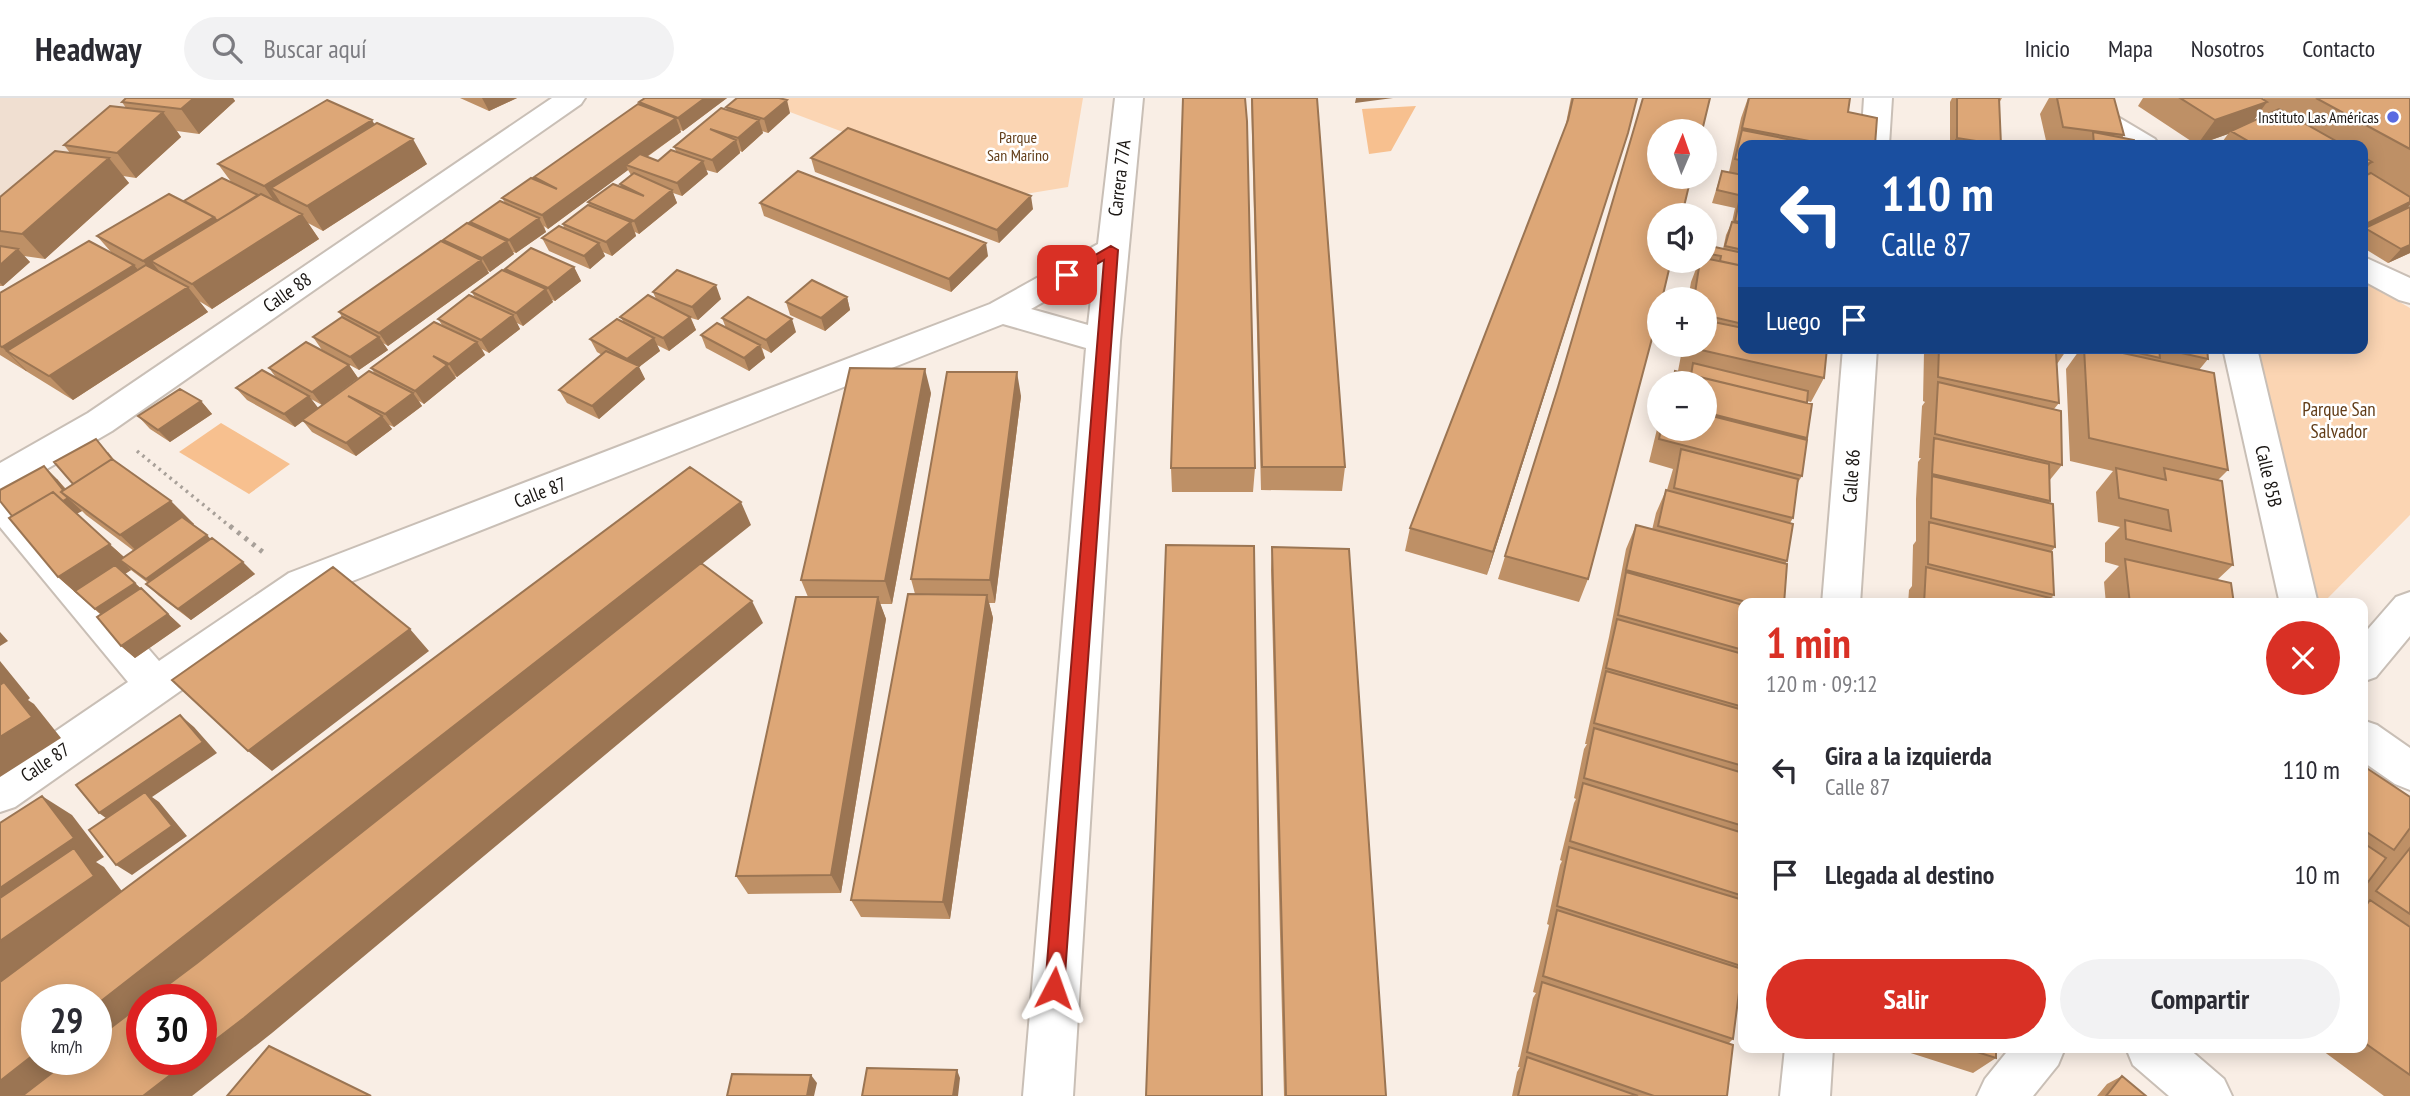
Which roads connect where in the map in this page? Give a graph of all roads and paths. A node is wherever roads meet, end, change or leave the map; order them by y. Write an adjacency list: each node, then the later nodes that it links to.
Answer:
1 (571, 98): 14 (street, Calle 88)
2 (1129, 98): 7 (street, Carrera 77A)
3 (1878, 98): 5 (street)
4 (2066, 98): 6 (street)
5 (1875, 140)
6 (2137, 140)
7 (1111, 250): 10 (street, Calle 87); 11 (street, Carrera 77A)
8 (2368, 269): 9 (street)
9 (2410, 292)
10 (1001, 313): 11 (street); 17 (street, Calle 87)
11 (1103, 341): 29 (street, Carrera 77A)
12 (1860, 354): 18 (street, Calle 86)
13 (2241, 354): 19 (street, Calle 85B)
14 (100, 422): 15 (street, Calle 88); 17 (path)
15 (0, 480)
16 (0, 502): 22 (street)
17 (303, 584): 22 (street, Calle 87)
18 (1841, 598)
19 (2298, 598)
20 (2410, 608): 21 (street)
21 (2368, 658)
22 (156, 686): 25 (street, Calle 87)
23 (2368, 742): 24 (street)
24 (2410, 771)
25 (0, 793)
26 (1809, 1053): 30 (street)
27 (2037, 1053): 31 (street)
28 (2156, 1053): 32 (street)
29 (1048, 1096)
30 (1805, 1096)
31 (2002, 1096)
32 (2207, 1096)

